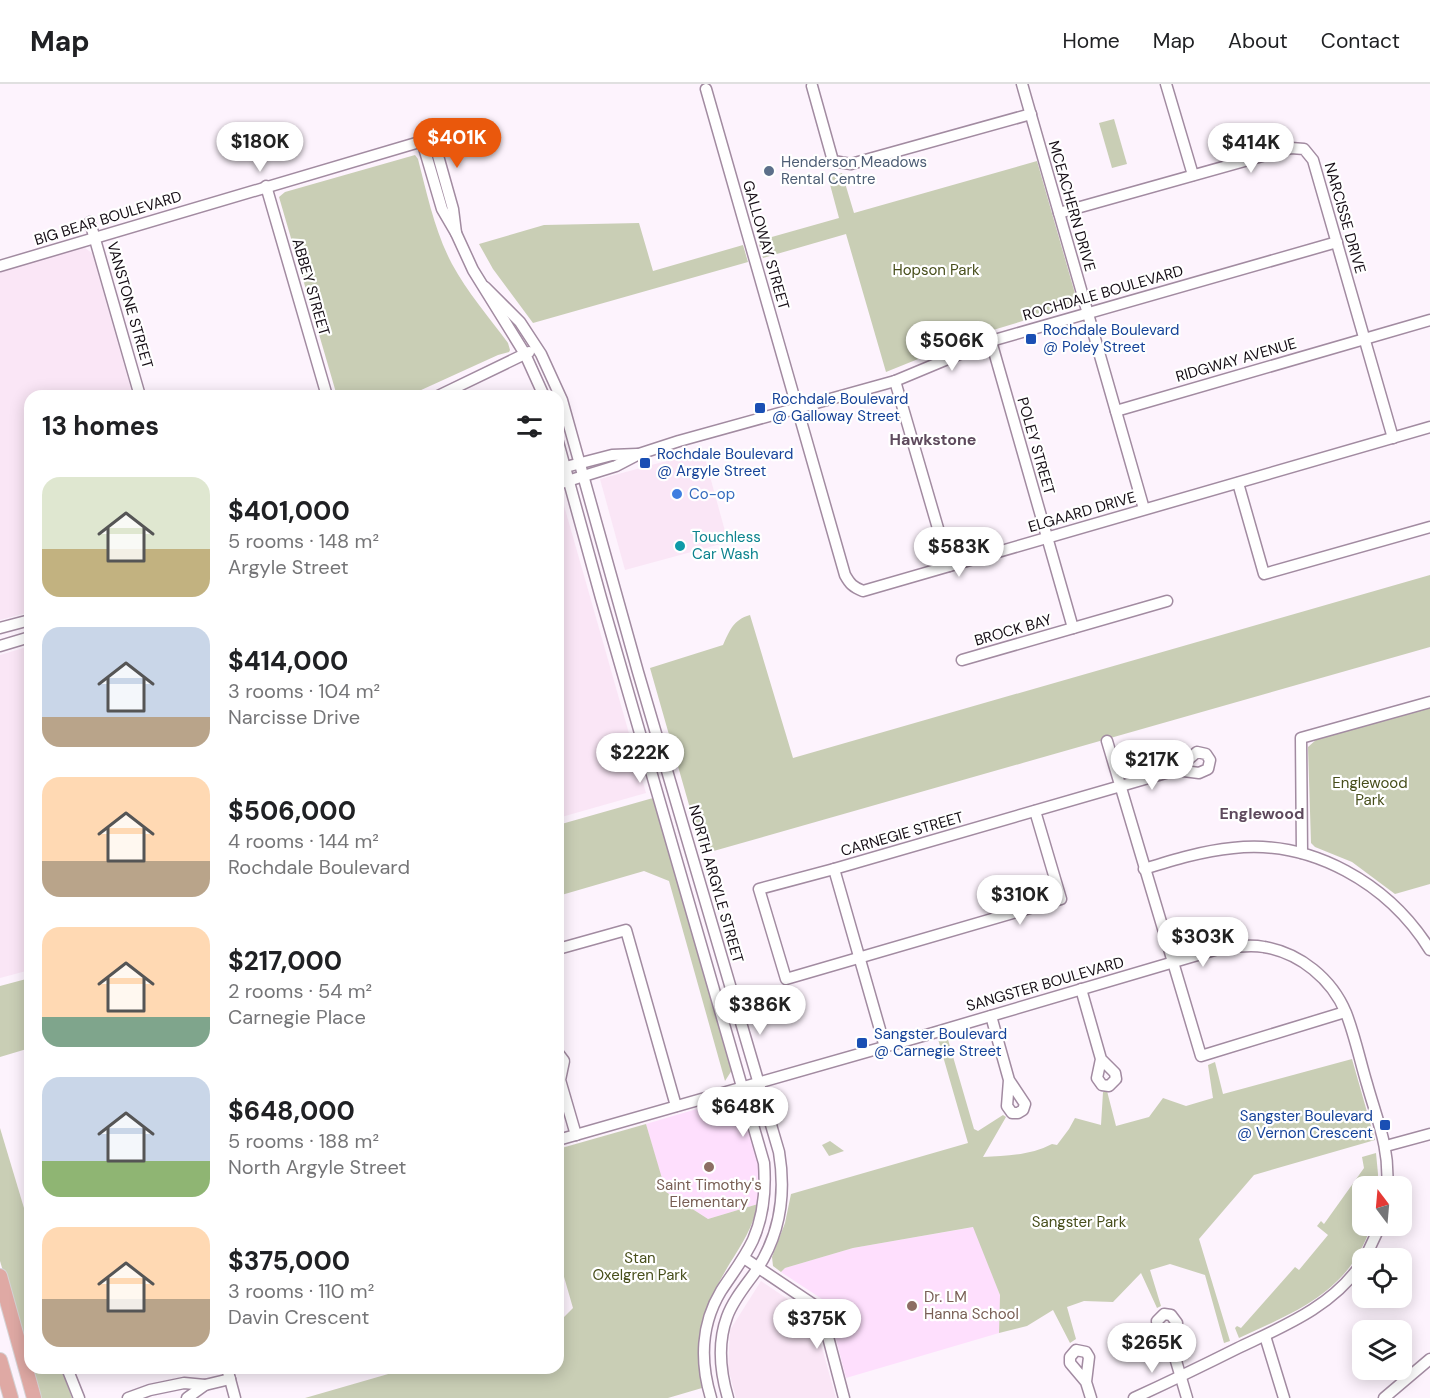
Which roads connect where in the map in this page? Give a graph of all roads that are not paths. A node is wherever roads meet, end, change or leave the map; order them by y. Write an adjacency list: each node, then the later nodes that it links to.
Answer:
1 (1022, 84): 5 (street, MCEACHERN DRIVE)
2 (1167, 84): 6 (street)
3 (812, 86): 5 (street)
4 (706, 89): 27 (street, GALLOWAY STREET)
5 (1031, 114): 8 (street, MCEACHERN DRIVE)
6 (1193, 175): 8 (street, NARCISSE DRIVE); 11 (street, NARCISSE DRIVE)
7 (266, 186): 10 (street, BIG BEAR BOULEVARD); 13 (street, BIG BEAR BOULEVARD); 22 (street, ABBEY STREET)
8 (1059, 213): 14 (street, MCEACHERN DRIVE)
9 (90, 222): 10 (street, VANSTONE STREET)
10 (96, 238): 12 (street, BIG BEAR BOULEVARD); 21 (street, VANSTONE STREET)
11 (1337, 242): 14 (street, ROCHDALE BOULEVARD); 16 (street, NARCISSE DRIVE)
12 (0, 266)
13 (485, 286): 18 (street, NORTH ARGYLE STREET); 19 (street)
14 (1088, 312): 17 (street, ROCHDALE BOULEVARD); 28 (street, MCEACHERN DRIVE)
15 (1430, 320): 16 (street, RIDGWAY AVENUE)
16 (1365, 339): 28 (street, RIDGWAY AVENUE); 30 (street, NARCISSE DRIVE)
17 (991, 341): 20 (street, ROCHDALE BOULEVARD); 39 (street, POLEY STREET)
18 (537, 347): 19 (street); 25 (street, NORTH ARGYLE STREET)
19 (525, 354): 23 (street); 24 (street)
20 (895, 381): 27 (street, ROCHDALE BOULEVARD); 40 (street)
21 (138, 390)
22 (325, 390)
23 (450, 390)
24 (541, 390)
25 (557, 390)
26 (564, 407): 32 (street, NORTH ARGYLE STREET)
27 (797, 409): 31 (street, ROCHDALE BOULEVARD); 40 (street, ELGAARD DRIVE)
28 (1116, 411): 37 (street, MCEACHERN DRIVE)
29 (1430, 427): 30 (street, ELGAARD DRIVE)
30 (1393, 438): 36 (street, ELGAARD DRIVE)
31 (639, 454): 32 (street, ROCHDALE BOULEVARD); 34 (street, ROCHDALE BOULEVARD)
32 (580, 462): 33 (street, ROCHDALE BOULEVARD); 34 (street, NORTH ARGYLE STREET)
33 (564, 467)
34 (584, 476): 35 (street, ROCHDALE BOULEVARD); 67 (street, NORTH ARGYLE STREET)
35 (564, 482): 68 (street, NORTH ARGYLE STREET)
36 (1238, 483): 37 (street, ELGAARD DRIVE); 38 (street)
37 (1144, 509): 39 (street, ELGAARD DRIVE)
38 (1430, 527)
39 (1047, 537): 40 (street, ELGAARD DRIVE); 44 (street, POLEY STREET)
40 (949, 566)
41 (1167, 601): 44 (street, BROCK BAY)
42 (24, 622): 43 (street)
43 (0, 628)
44 (1073, 628): 47 (street, BROCK BAY)
45 (24, 639): 46 (street)
46 (0, 646)
47 (962, 660)
48 (1430, 702): 53 (street)
49 (1107, 741): 51 (street)
50 (1176, 770): 51 (street, CARNEGIE STREET)
51 (1121, 785): 52 (street, CARNEGIE STREET); 55 (street)
52 (1035, 811): 54 (street, CARNEGIE STREET); 59 (street)
53 (1302, 853): 55 (street); 56 (street)
54 (834, 869): 59 (street, CARNEGIE STREET); 59 (street)
55 (1144, 869): 60 (street)
56 (1425, 934): 58 (street)
57 (564, 947): 70 (street)
58 (1430, 950)
59 (861, 957): 64 (street, CARNEGIE STREET)
60 (1173, 962): 61 (street, SANGSTER BOULEVARD); 62 (street, SANGSTER BOULEVARD); 62 (street)
61 (1081, 989): 63 (street, SANGSTER BOULEVARD); 65 (street)
62 (1346, 1012): 74 (street, SANGSTER BOULEVARD)
63 (991, 1016): 64 (street, SANGSTER BOULEVARD); 66 (street)
64 (885, 1047): 67 (street, SANGSTER BOULEVARD)
65 (1101, 1059)
66 (1009, 1080)
67 (759, 1083): 68 (street, SANGSTER BOULEVARD); 77 (street, NORTH ARGYLE STREET)
68 (742, 1088): 70 (street, SANGSTER BOULEVARD); 76 (street, NORTH ARGYLE STREET)
69 (564, 1095): 72 (street)
70 (675, 1106): 72 (street, SANGSTER BOULEVARD)
71 (1430, 1134): 74 (street)
72 (576, 1135): 73 (street, SANGSTER BOULEVARD)
73 (564, 1138)
74 (1386, 1146): 75 (street, SANGSTER BOULEVARD)
75 (1387, 1176)
76 (744, 1258): 77 (street); 98 (street, NORTH ARGYLE STREET)
77 (758, 1268): 99 (street, NORTH ARGYLE STREET); 100 (street)
78 (0, 1276): 84 (main road)
79 (1352, 1277): 80 (street)
80 (1265, 1336): 89 (street); 104 (street)
81 (1171, 1344): 89 (street)
82 (1430, 1359): 105 (street)
83 (0, 1360): 92 (main road)
84 (24, 1362)
85 (27, 1374): 93 (main road)
86 (69, 1374): 94 (street)
87 (226, 1374): 91 (street)
88 (228, 1374): 97 (street)
89 (1181, 1376): 102 (street); 103 (street)
90 (1086, 1382): 101 (street)
91 (205, 1385): 95 (street); 96 (street)
92 (11, 1398)
93 (34, 1398)
94 (79, 1398)
95 (128, 1398)
96 (187, 1398)
97 (235, 1398)
98 (711, 1398)
99 (728, 1398)
100 (844, 1398)
101 (1091, 1398)
102 (1134, 1398)
103 (1187, 1398)
104 (1284, 1398)
105 (1384, 1398)

